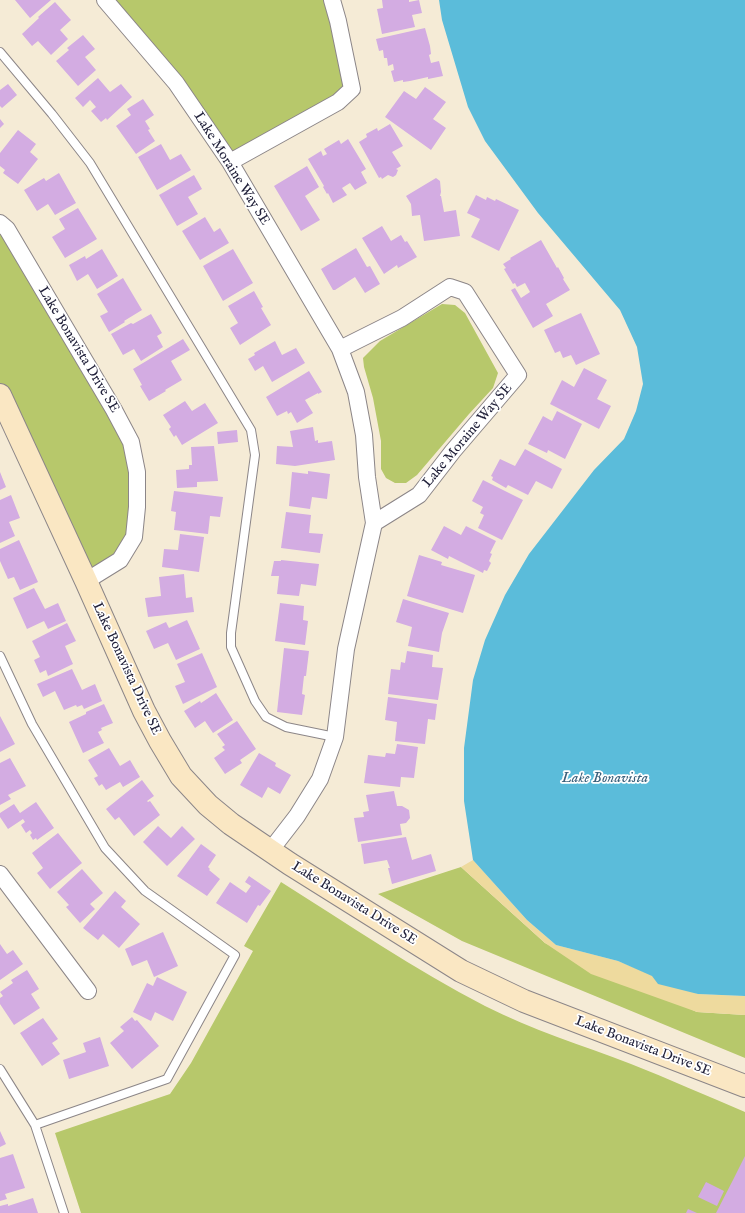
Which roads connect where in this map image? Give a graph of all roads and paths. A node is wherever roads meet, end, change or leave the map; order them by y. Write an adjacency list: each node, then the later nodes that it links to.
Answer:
1 (105, 0): 4 (street, Lake Moraine Way SE)
2 (332, 0): 4 (street)
3 (0, 52): 12 (lane)
4 (230, 162): 6 (street, Lake Moraine Way SE)
5 (0, 223): 10 (street, Lake Bonavista Drive SE)
6 (340, 349): 9 (street, Lake Moraine Way SE); 9 (street, Lake Moraine Way SE)
7 (0, 395): 8 (street, Lake Bonavista Drive SE)
8 (4, 418): 10 (street, Lake Bonavista Drive SE)
9 (374, 523): 12 (street, Lake Moraine Way SE)
10 (86, 581): 13 (street, Lake Bonavista Drive SE)
11 (0, 656): 18 (lane)
12 (335, 737): 13 (street, Lake Moraine Way SE)
13 (270, 850): 17 (street, Lake Bonavista Drive SE)
14 (0, 874): 15 (street)
15 (88, 991)
16 (0, 1069): 18 (lane)
17 (745, 1086)
18 (35, 1125): 19 (lane)
19 (64, 1213)

